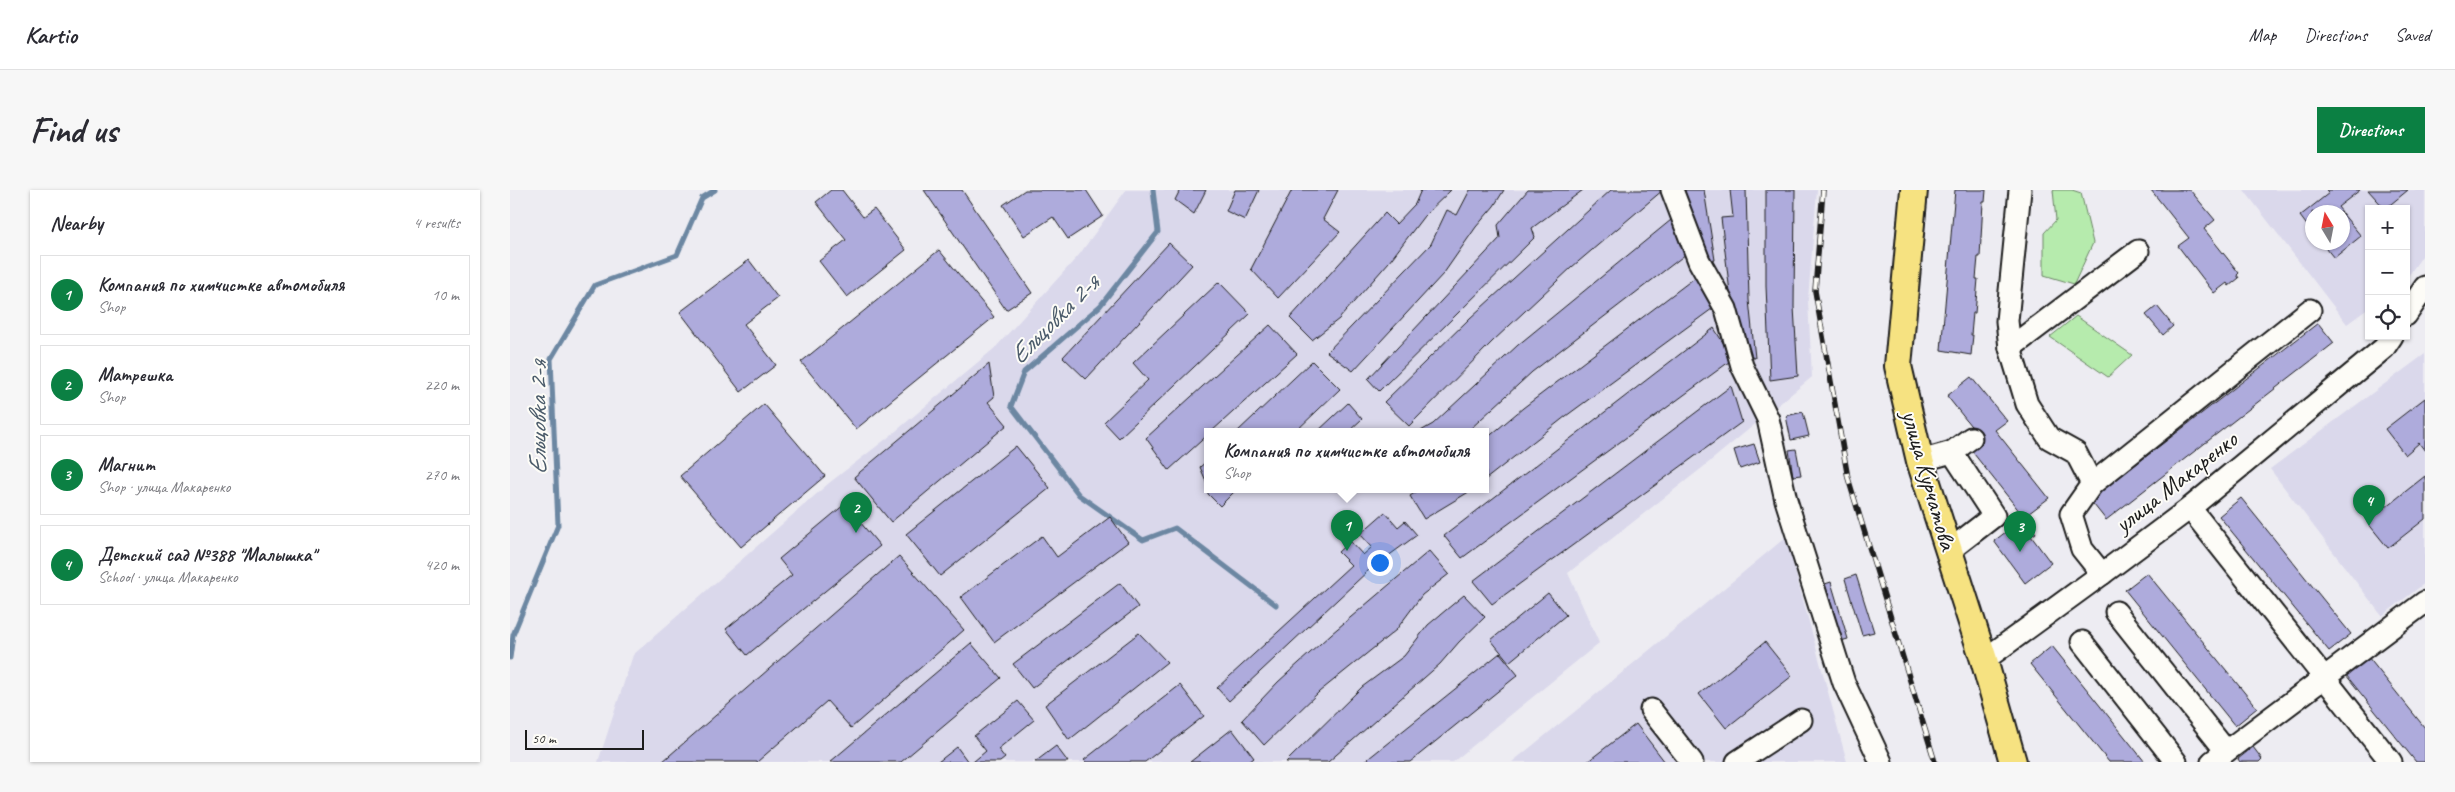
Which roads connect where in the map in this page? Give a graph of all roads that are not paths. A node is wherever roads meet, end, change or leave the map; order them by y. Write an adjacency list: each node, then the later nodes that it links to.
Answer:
1 (1672, 190): 27 (street)
2 (1914, 190): 12 (main road, улица Курчатова)
3 (2020, 190): 9 (street)
4 (2138, 251): 9 (street)
5 (2425, 288): 6 (street)
6 (2410, 309)
7 (2310, 310): 13 (street)
8 (2389, 340): 14 (street, улица Макаренко)
9 (2010, 348): 13 (street)
10 (1971, 438): 11 (street)
11 (1952, 452): 12 (street); 15 (street)
12 (1920, 461): 15 (main road, улица Курчатова)
13 (2092, 484): 16 (street)
14 (2190, 508): 16 (street, улица Макаренко); 21 (street)
15 (1950, 550): 20 (main road, улица Курчатова)
16 (2102, 574): 20 (street, улица Макаренко)
17 (2425, 602): 21 (street)
18 (2116, 612): 24 (street)
19 (2082, 642): 29 (street)
20 (1984, 660): 28 (main road, улица Курчатова)
21 (2324, 677): 24 (street); 30 (street)
22 (1651, 710): 25 (street)
23 (1801, 720): 26 (street)
24 (2219, 757)
25 (1692, 762)
26 (1737, 762)
27 (1881, 762)
28 (2013, 762)
29 (2176, 762)
30 (2391, 762)

